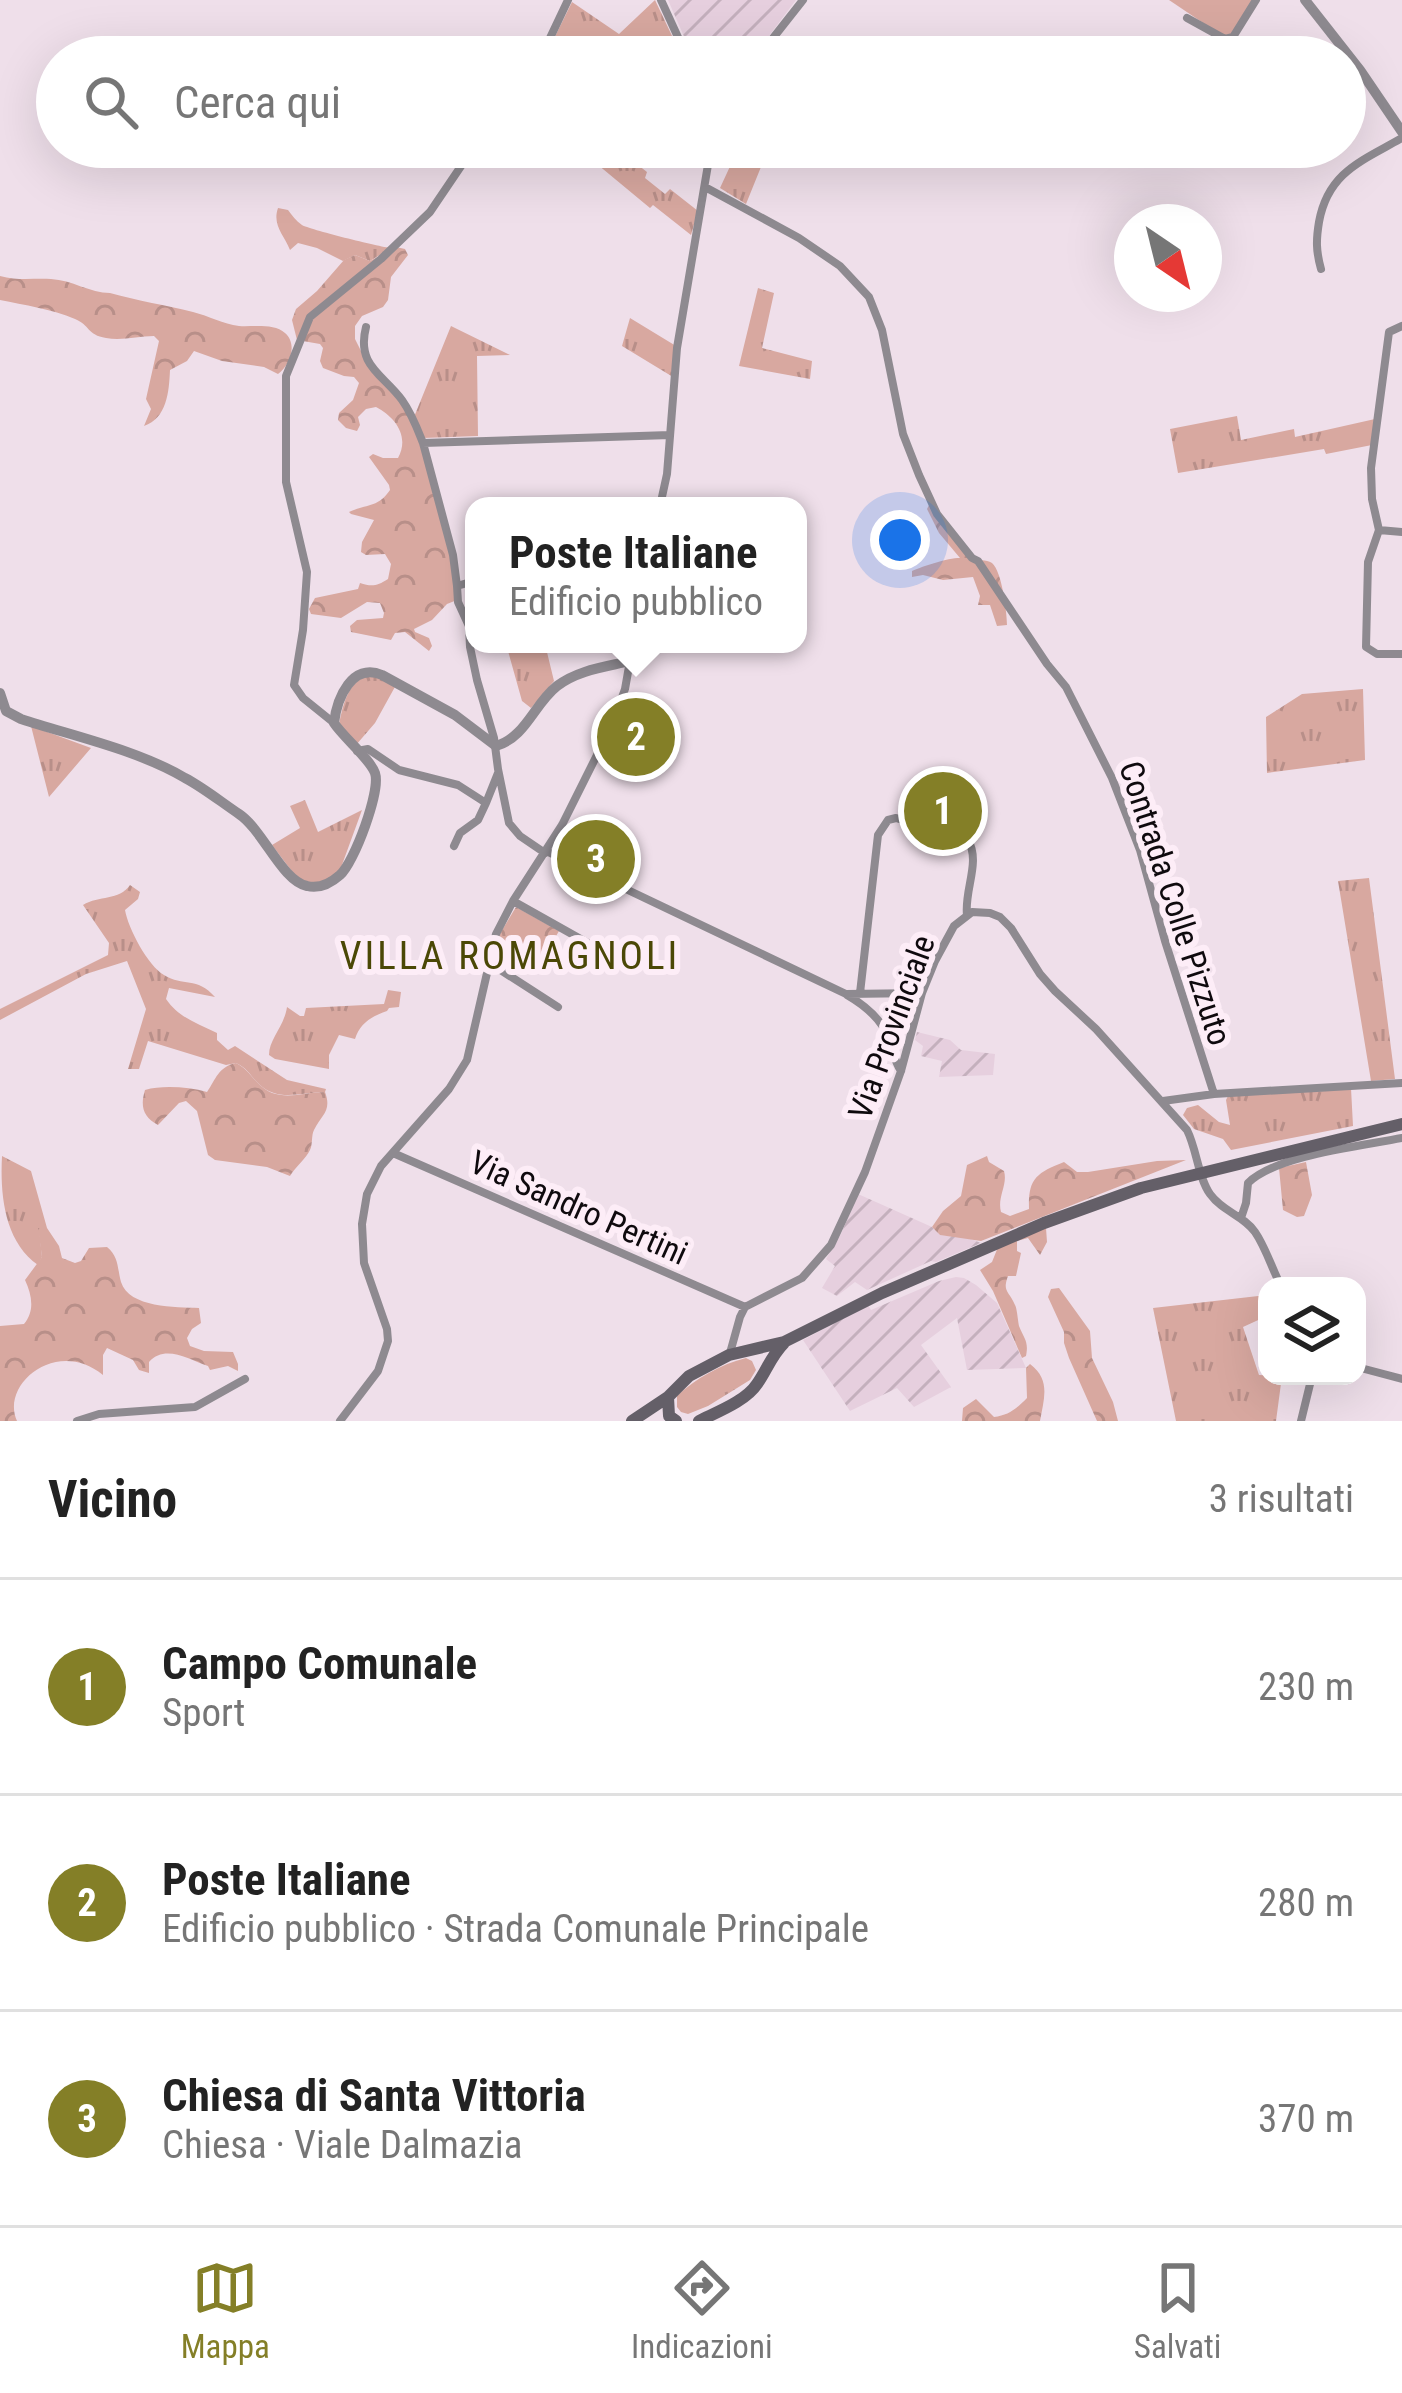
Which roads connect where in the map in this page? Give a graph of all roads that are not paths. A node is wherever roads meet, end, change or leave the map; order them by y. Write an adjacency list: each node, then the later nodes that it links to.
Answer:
1 (568, 0): 7 (street)
2 (661, 0): 8 (street)
3 (803, 0): 9 (street)
4 (1256, 0): 11 (street)
5 (1305, 0): 12 (street)
6 (1187, 18): 10 (street)
7 (551, 36)
8 (677, 36)
9 (775, 36)
10 (1221, 36)
11 (1234, 36)
12 (1333, 36)
13 (1366, 79): 14 (street)
14 (1402, 135): 15 (street)
15 (1366, 158)
16 (460, 168): 36 (street)
17 (708, 168): 19 (street)
18 (1350, 168): 20 (street)
19 (705, 187): 23 (street); 53 (street, Contrada Colle Pizzuto)
20 (1321, 268)
21 (1402, 326): 26 (street)
22 (366, 327): 24 (street)
23 (670, 435): 24 (street); 25 (street)
24 (423, 443): 29 (street)
25 (661, 497)
26 (1379, 530): 27 (street); 33 (street)
27 (1402, 532)
28 (465, 584): 29 (street)
29 (458, 586): 30 (street)
30 (465, 617)
31 (471, 653): 37 (street)
32 (632, 653): 34 (street)
33 (1402, 654)
34 (630, 662): 37 (street); 42 (street)
35 (0, 693): 38 (street)
36 (334, 723): 37 (street); 38 (street)
37 (496, 746): 39 (street)
38 (356, 751): 40 (street)
39 (498, 771): 40 (street); 42 (street)
40 (486, 803): 41 (street)
41 (454, 846)
42 (546, 852): 43 (street); 49 (street)
43 (513, 901): 45 (street); 46 (street)
44 (967, 915): 47 (street); 48 (street, Via Provinciale); 54 (street, Via Provinciale)
45 (602, 951)
46 (488, 962): 50 (street); 57 (street)
47 (860, 993): 48 (street); 49 (street)
48 (922, 993): 51 (street, Via Provinciale)
49 (846, 994): 51 (street)
50 (558, 1007)
51 (901, 1071): 61 (street, Via Provinciale)
52 (1402, 1083): 53 (street, Contrada Colle Pizzuto)
53 (1214, 1094): 54 (street)
54 (1161, 1101): 58 (street, Via Provinciale)
55 (1402, 1124): 58 (main road)
56 (1402, 1138): 59 (street)
57 (393, 1153): 61 (street, Via Sandro Pertini); 77 (street)
58 (1202, 1174): 59 (street, Via Provinciale); 63 (main road)
59 (1241, 1218): 60 (street, Via Provinciale)
60 (1276, 1277)
61 (746, 1307): 62 (street)
62 (739, 1328): 64 (street); 65 (street)
63 (791, 1339): 64 (main road); 69 (main road)
64 (746, 1346): 65 (main road); 69 (main road)
65 (729, 1355): 71 (main road)
66 (1366, 1369): 67 (street)
67 (1402, 1378)
68 (245, 1379): 72 (street)
69 (759, 1381): 73 (main road)
70 (1310, 1385): 79 (street)
71 (668, 1397): 74 (main road); 75 (main road)
72 (148, 1416): 76 (street)
73 (711, 1417): 78 (main road)
74 (673, 1418): 75 (main road)
75 (635, 1420)
76 (77, 1421)
77 (340, 1421)
78 (699, 1421)
79 (1301, 1421)

